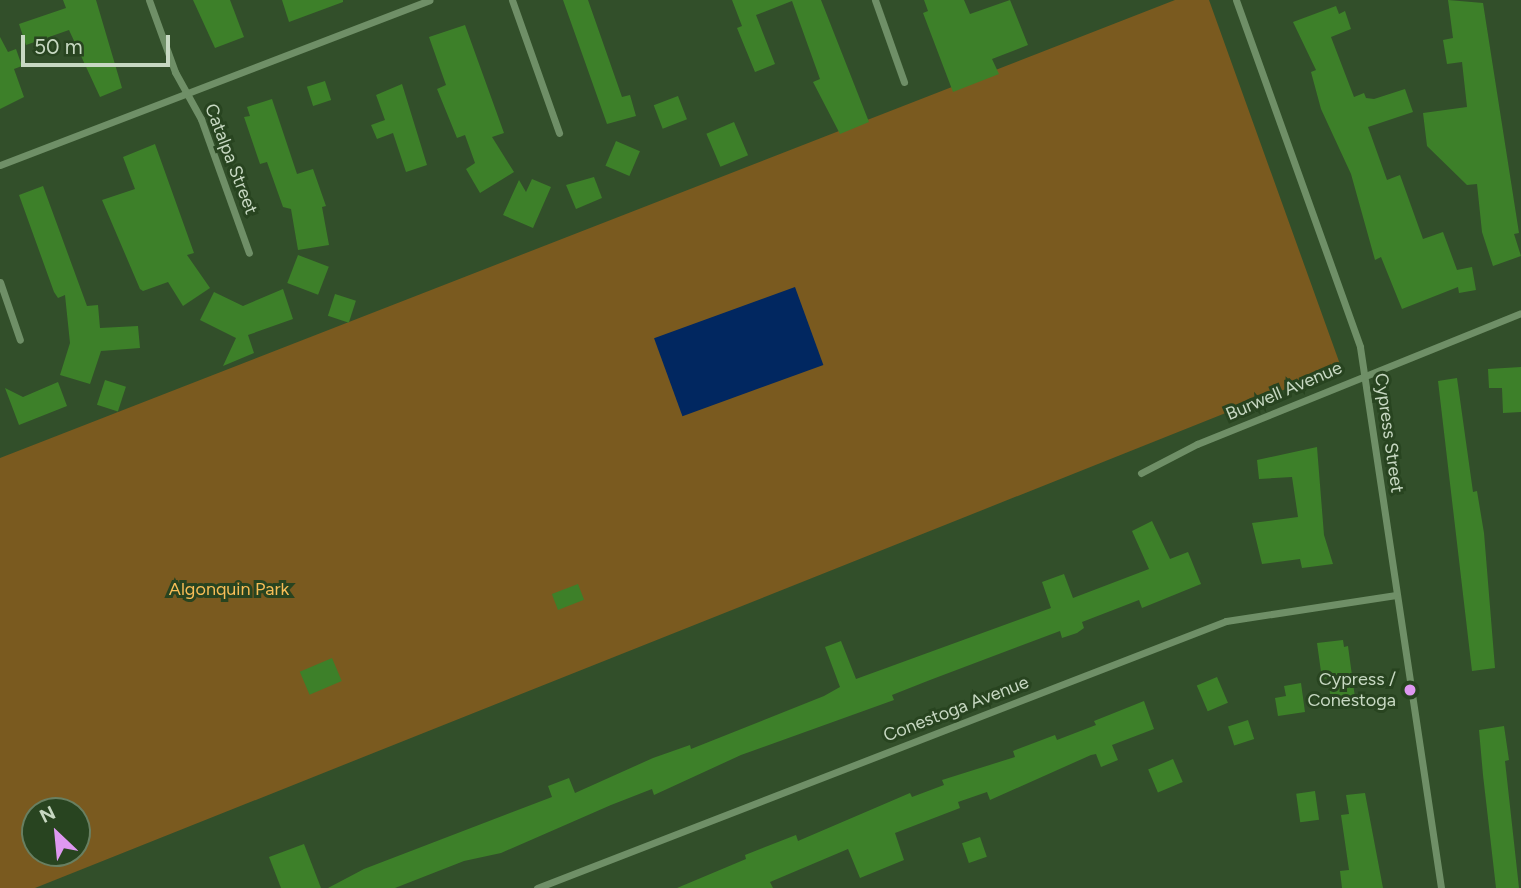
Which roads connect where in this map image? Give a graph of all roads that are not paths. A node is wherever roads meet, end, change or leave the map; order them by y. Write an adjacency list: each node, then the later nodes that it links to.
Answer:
1 (149, 0): 7 (street, Catalpa Street)
2 (429, 0): 7 (street)
3 (512, 0): 8 (street)
4 (876, 0): 6 (street)
5 (1236, 0): 14 (street, Cypress Street)
6 (904, 82)
7 (187, 93): 9 (street); 10 (street, Catalpa Street)
8 (559, 133)
9 (0, 165)
10 (249, 253)
11 (0, 282): 13 (street)
12 (1521, 313): 14 (street, Burwell Avenue)
13 (20, 340)
14 (1366, 374): 15 (street, Burwell Avenue); 16 (street, Cypress Street)
15 (1141, 473)
16 (1396, 595): 17 (street, Conestoga Avenue); 18 (street, Cypress Street)
17 (537, 888)
18 (1441, 888)

